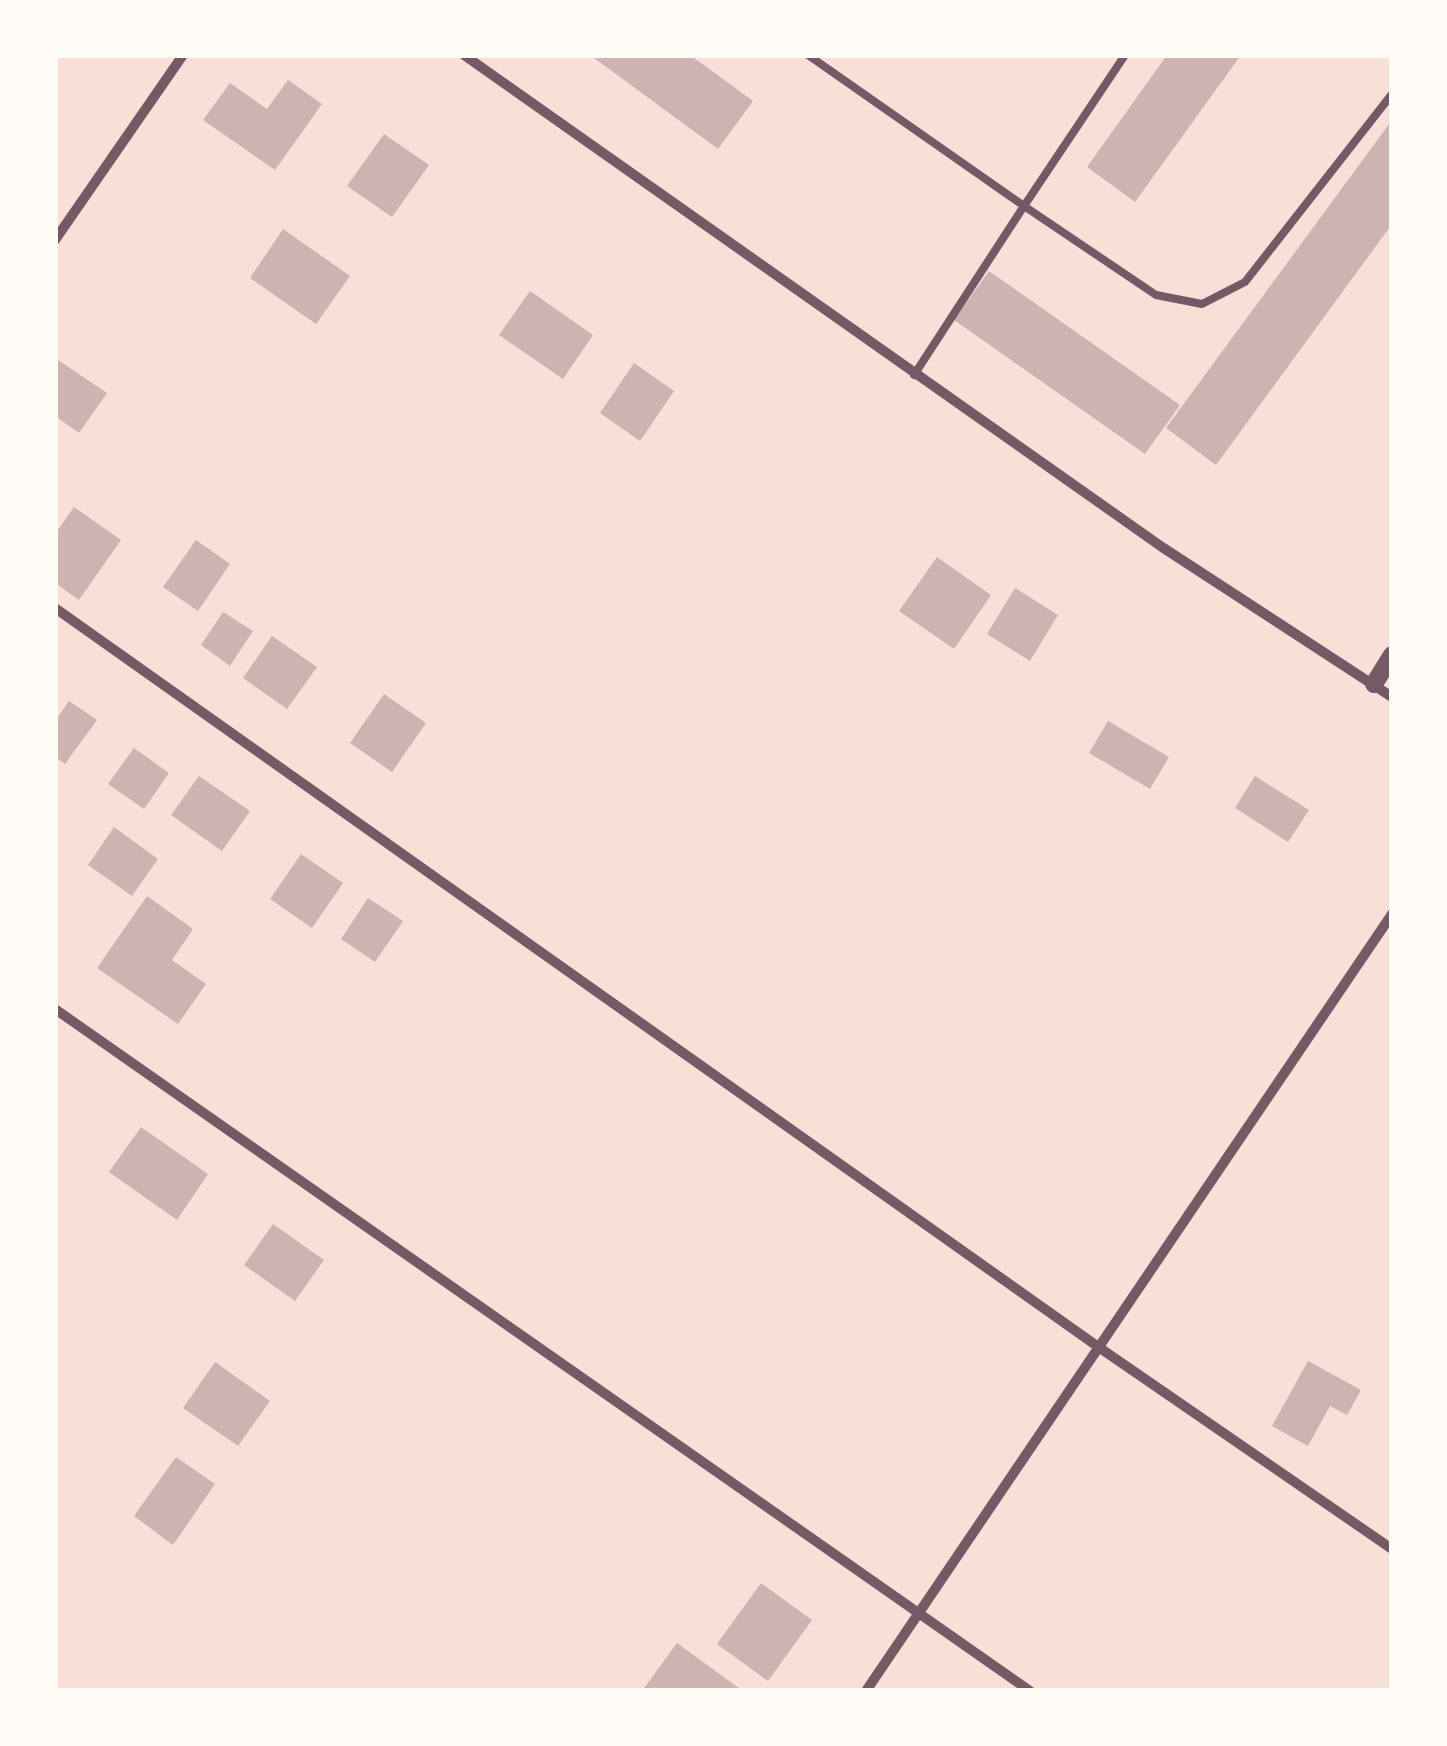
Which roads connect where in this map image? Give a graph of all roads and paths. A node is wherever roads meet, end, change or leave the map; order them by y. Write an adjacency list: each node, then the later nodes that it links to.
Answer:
1 (183, 55): 8 (street)
2 (464, 55): 10 (street)
3 (808, 55): 6 (lane)
4 (1125, 55): 6 (lane)
5 (1392, 94): 6 (lane)
6 (1024, 206): 10 (lane)
7 (55, 216): 8 (street)
8 (66, 224): 9 (street)
9 (55, 240)
10 (914, 375): 13 (street)
11 (55, 608): 17 (street)
12 (1392, 656): 13 (street)
13 (1374, 684): 14 (street)
14 (1392, 698)
15 (1392, 914): 17 (street)
16 (55, 1009): 19 (street)
17 (1097, 1346): 18 (street); 19 (street)
18 (1392, 1549)
19 (919, 1615): 20 (street); 21 (street)
20 (866, 1691)
21 (1030, 1691)

